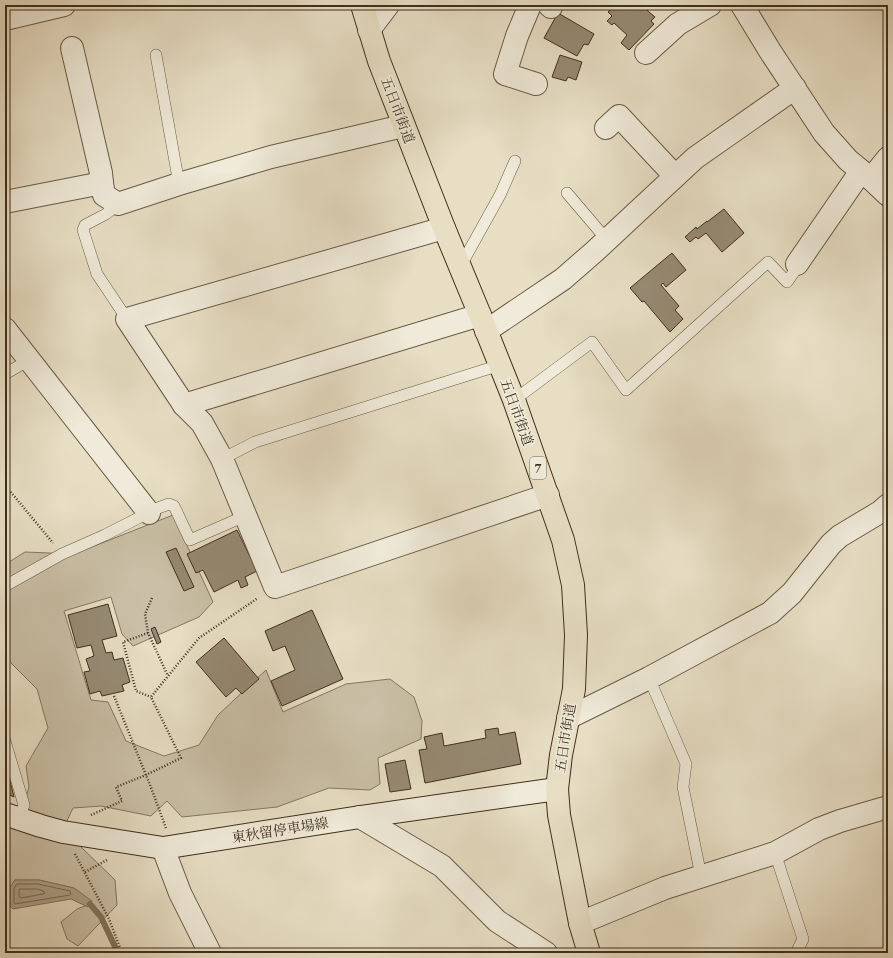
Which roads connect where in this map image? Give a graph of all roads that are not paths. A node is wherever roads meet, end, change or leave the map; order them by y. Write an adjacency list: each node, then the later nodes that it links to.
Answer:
1 (64, 5): 7 (street)
2 (362, 5): 8 (main road, 五日市街道 / 7)
3 (388, 5): 8 (street)
4 (530, 5): 12 (street)
5 (710, 5): 10 (street)
6 (742, 5): 13 (street)
7 (5, 19)
8 (369, 30): 14 (main road, 五日市街道 / 7)
9 (72, 48): 20 (street)
10 (646, 53)
11 (156, 55): 21 (lane)
12 (536, 84)
13 (795, 88): 18 (street); 19 (street)
14 (403, 126): 21 (street); 26 (main road, 五日市街道 / 7)
15 (606, 128): 19 (street)
16 (888, 158): 18 (street)
17 (515, 161): 29 (lane)
18 (866, 175): 23 (street); 28 (street)
19 (675, 176): 27 (street)
20 (102, 183): 24 (street); 25 (street)
21 (179, 184): 25 (street)
22 (567, 193): 27 (lane)
23 (888, 195)
24 (5, 202)
25 (118, 204): 30 (lane)
26 (444, 228): 29 (main road, 五日市街道 / 7); 30 (street)
27 (607, 240): 31 (street)
28 (797, 264): 36 (lane)
29 (460, 268): 31 (main road, 五日市街道 / 7)
30 (128, 319): 37 (street)
31 (483, 323): 34 (main road, 五日市街道 / 7); 37 (street)
32 (5, 329): 33 (street)
33 (29, 360): 35 (lane); 41 (street)
34 (500, 365): 36 (main road, 五日市街道 / 7); 38 (lane)
35 (5, 374)
36 (514, 400): 39 (main road, 五日市街道 / 7)
37 (184, 405): 38 (street)
38 (222, 459): 42 (street)
39 (548, 495): 42 (street); 45 (main road, 五日市街道 / 7)
40 (888, 505): 44 (street)
41 (149, 513): 42 (lane); 43 (lane)
42 (245, 516)
43 (5, 586)
44 (649, 678): 45 (street); 53 (lane)
45 (568, 718): 47 (main road, 五日市街道 / 7)
46 (5, 741): 49 (lane)
47 (557, 789): 50 (street, 東秋留停車場線); 54 (main road, 五日市街道 / 7)
48 (888, 807): 52 (street)
49 (12, 816): 51 (street, 東秋留停車場線)
50 (360, 817): 51 (street, 東秋留停車場線); 56 (street)
51 (165, 838): 55 (street)
52 (775, 854): 53 (street); 58 (lane)
53 (701, 876): 54 (street)
54 (580, 923): 57 (main road, 五日市街道 / 7)
55 (210, 953)
56 (546, 953)
57 (589, 953)
58 (796, 953)

